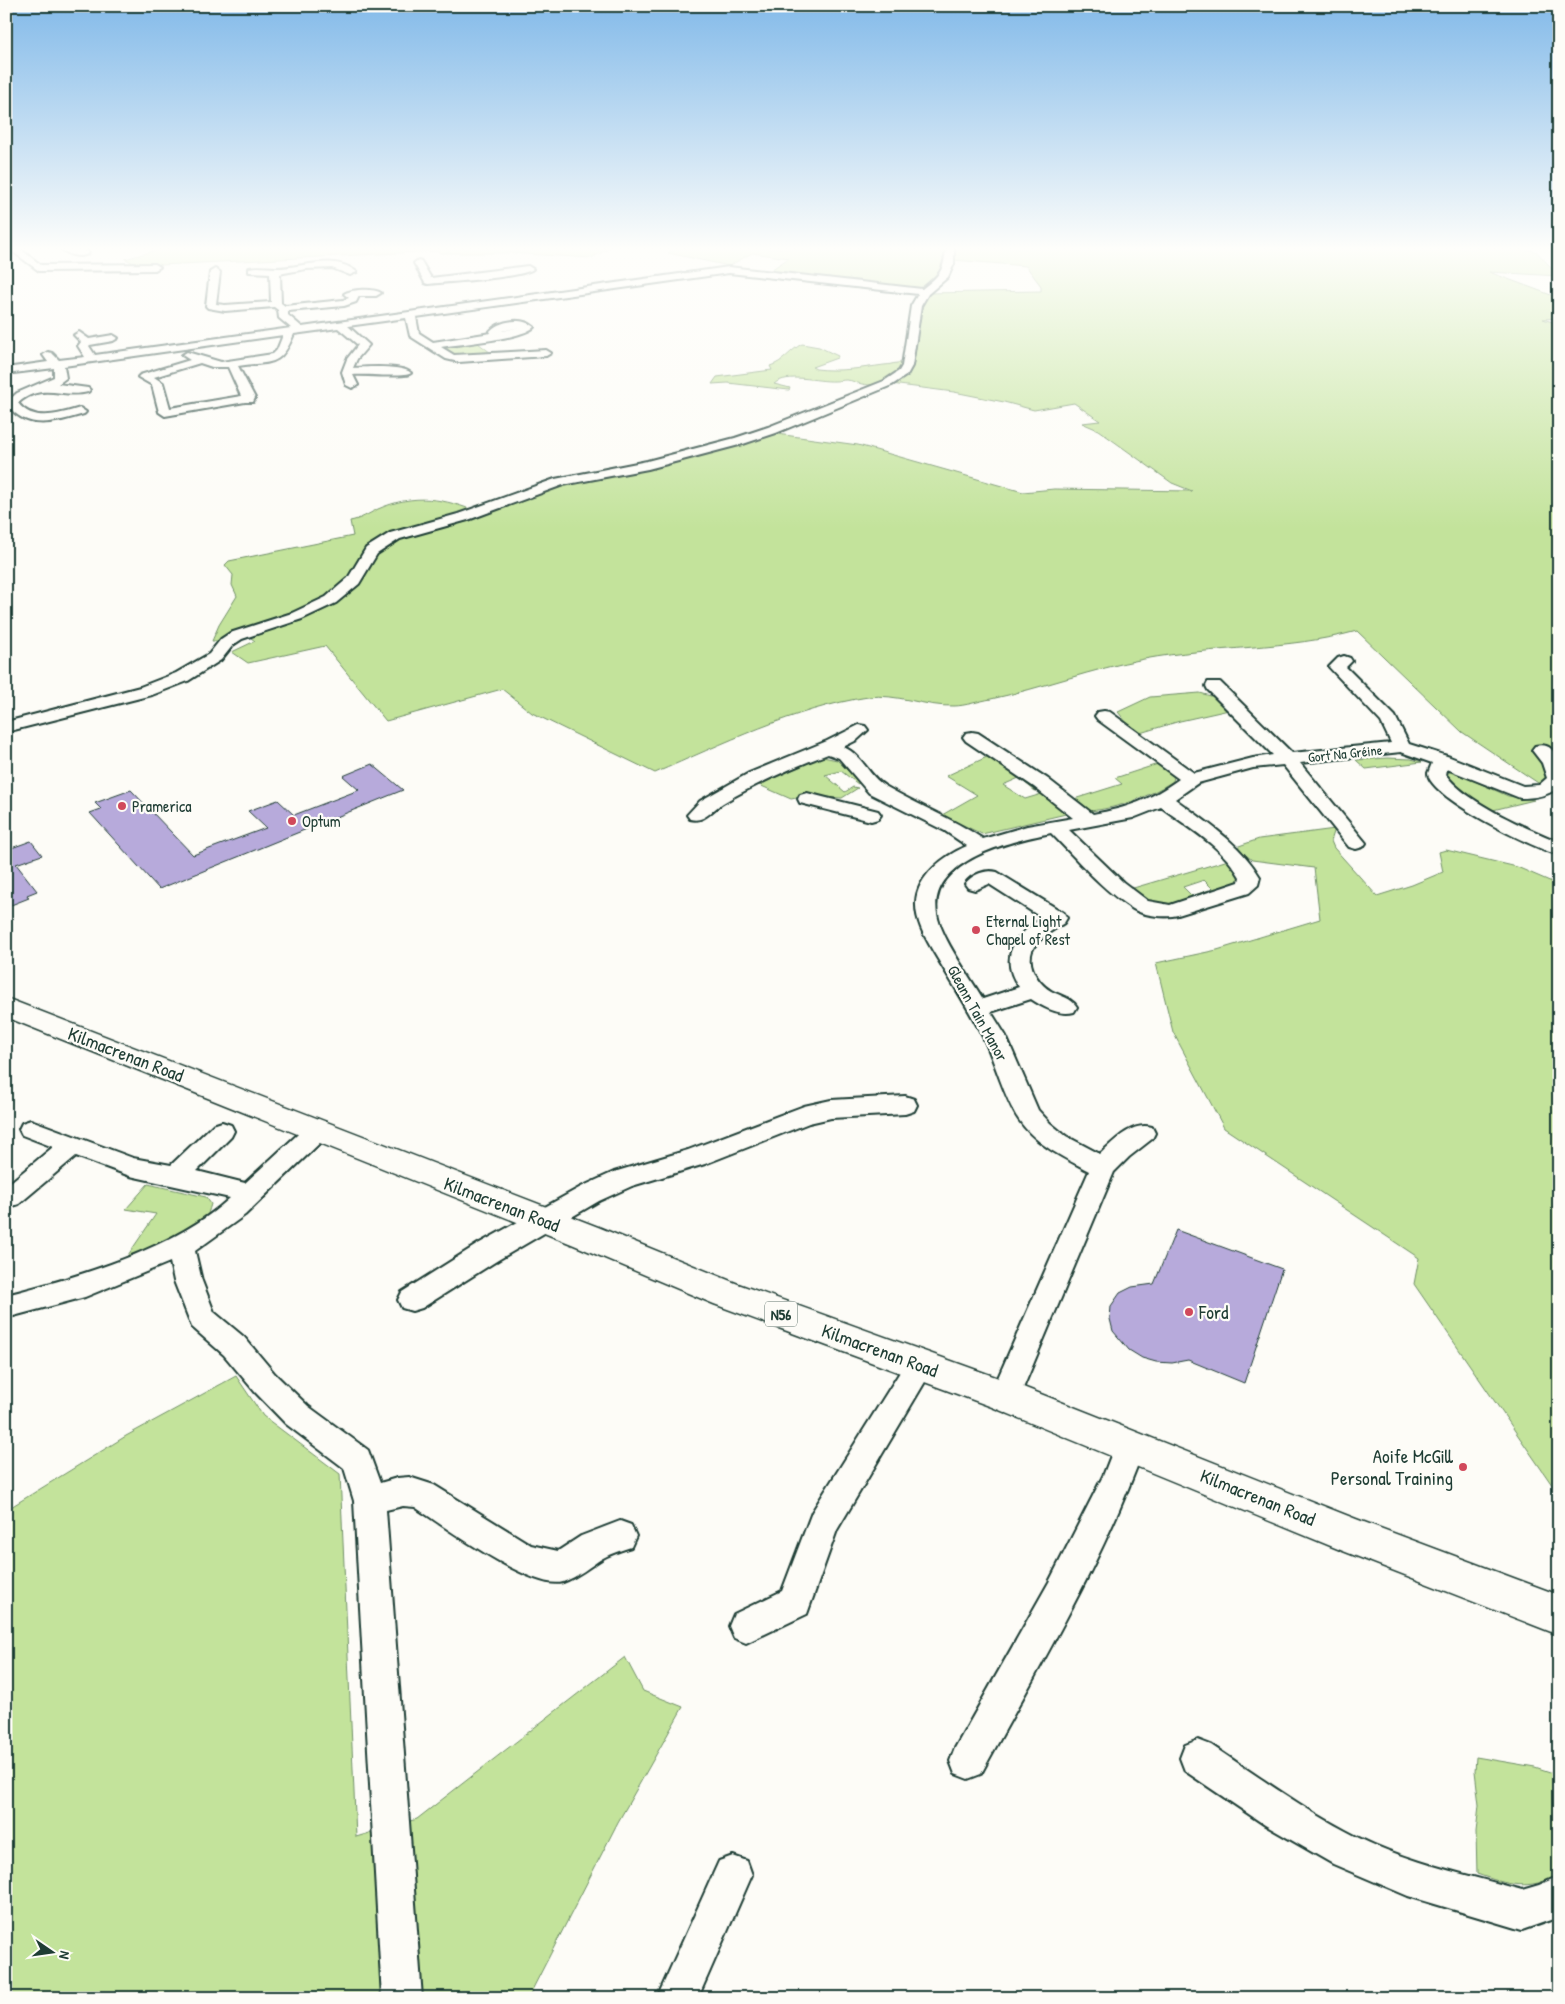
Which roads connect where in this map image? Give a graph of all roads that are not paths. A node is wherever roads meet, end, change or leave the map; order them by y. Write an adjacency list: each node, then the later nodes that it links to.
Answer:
1 (83, 342): 12 (street)
2 (218, 342): 9 (street)
3 (288, 342): 15 (street)
4 (360, 342): 17 (street)
5 (426, 342): 8 (street)
6 (453, 342): 8 (street)
7 (911, 342): 26 (street)
8 (431, 345): 10 (street)
9 (171, 348): 12 (street); 13 (street)
10 (546, 353)
11 (48, 355): 14 (street)
12 (92, 359): 14 (street)
13 (200, 360): 15 (street); 15 (street)
14 (57, 364): 16 (street); 20 (street)
15 (232, 364)
16 (6, 371)
17 (347, 372): 18 (street); 19 (street)
18 (398, 374)
19 (352, 385)
20 (47, 387): 21 (street); 22 (street)
21 (84, 390)
22 (80, 412)
23 (1335, 664): 29 (street, Gort Na Gréine)
24 (1214, 686): 32 (street)
25 (1104, 716): 34 (street)
26 (6, 727)
27 (858, 730): 30 (street)
28 (972, 737): 41 (street)
29 (1402, 747): 32 (street, Gort Na Gréine); 33 (street, Gort Na Gréine)
30 (830, 748): 35 (street); 40 (street)
31 (1550, 758): 33 (street, Gort Na Gréine)
32 (1287, 760): 34 (street, Gleann Tain Manor); 43 (street)
33 (1444, 761): 45 (street)
34 (1191, 779): 37 (street, Gleann Tain Manor)
35 (876, 789): 38 (street); 44 (street)
36 (807, 799): 38 (street)
37 (1163, 799): 41 (street, Gleann Tain Manor); 42 (street)
38 (844, 807): 39 (street)
39 (870, 815)
40 (697, 816)
41 (1088, 820): 42 (street, Gleann Tain Manor)
42 (1054, 826): 44 (street, Gleann Tain Manor)
43 (1356, 843)
44 (980, 846): 50 (street, Gleann Tain Manor)
45 (1559, 849)
46 (975, 884): 47 (street)
47 (1034, 990): 49 (street); 50 (street)
48 (6, 1007): 53 (main road, Kilmacrenan Road / N56)
49 (1066, 1007)
50 (978, 1008): 57 (street, Gleann Tain Manor)
51 (905, 1105): 61 (street)
52 (32, 1128): 56 (street)
53 (318, 1130): 59 (street); 61 (main road, Kilmacrenan Road / N56)
54 (222, 1132): 58 (street)
55 (1143, 1133): 57 (street)
56 (73, 1145): 58 (street); 60 (street)
57 (1103, 1167): 66 (street)
58 (176, 1176): 59 (street)
59 (251, 1195): 62 (street)
60 (10, 1196)
61 (544, 1221): 63 (street); 65 (main road, Kilmacrenan Road / N56)
62 (180, 1246): 64 (street); 68 (street)
63 (412, 1300)
64 (6, 1307)
65 (920, 1365): 66 (main road, Kilmacrenan Road / N56); 71 (street)
66 (1005, 1396): 67 (main road, Kilmacrenan Road / N56)
67 (1130, 1445): 70 (main road, Kilmacrenan Road / N56); 73 (street)
68 (370, 1501): 69 (street); 76 (street)
69 (620, 1536)
70 (1559, 1615)
71 (746, 1626)
72 (1198, 1758): 75 (street)
73 (968, 1761)
74 (733, 1875): 77 (street)
75 (1559, 1896)
76 (402, 1998)
77 (677, 1998)

